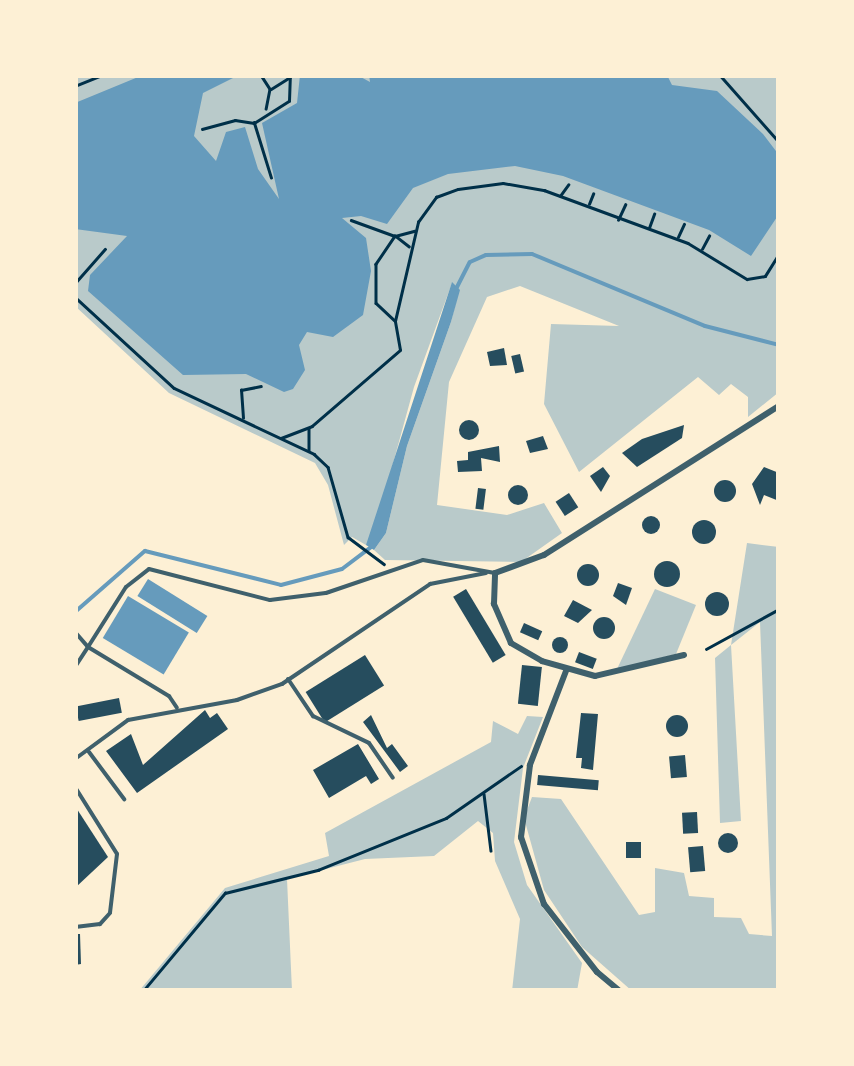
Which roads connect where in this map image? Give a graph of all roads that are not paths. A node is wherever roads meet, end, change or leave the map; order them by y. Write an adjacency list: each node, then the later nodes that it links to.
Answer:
1 (779, 406): 2 (street)
2 (493, 572): 4 (lane); 7 (street); 8 (lane)
3 (76, 634): 4 (lane)
4 (88, 647): 6 (lane); 9 (lane)
5 (684, 656): 7 (street)
6 (75, 667)
7 (566, 671): 16 (street)
8 (288, 679): 9 (lane); 12 (lane)
9 (177, 708): 10 (lane)
10 (89, 752): 11 (lane); 14 (lane)
11 (75, 759)
12 (393, 778)
13 (75, 786): 15 (lane)
14 (124, 800)
15 (75, 927)
16 (620, 991)

